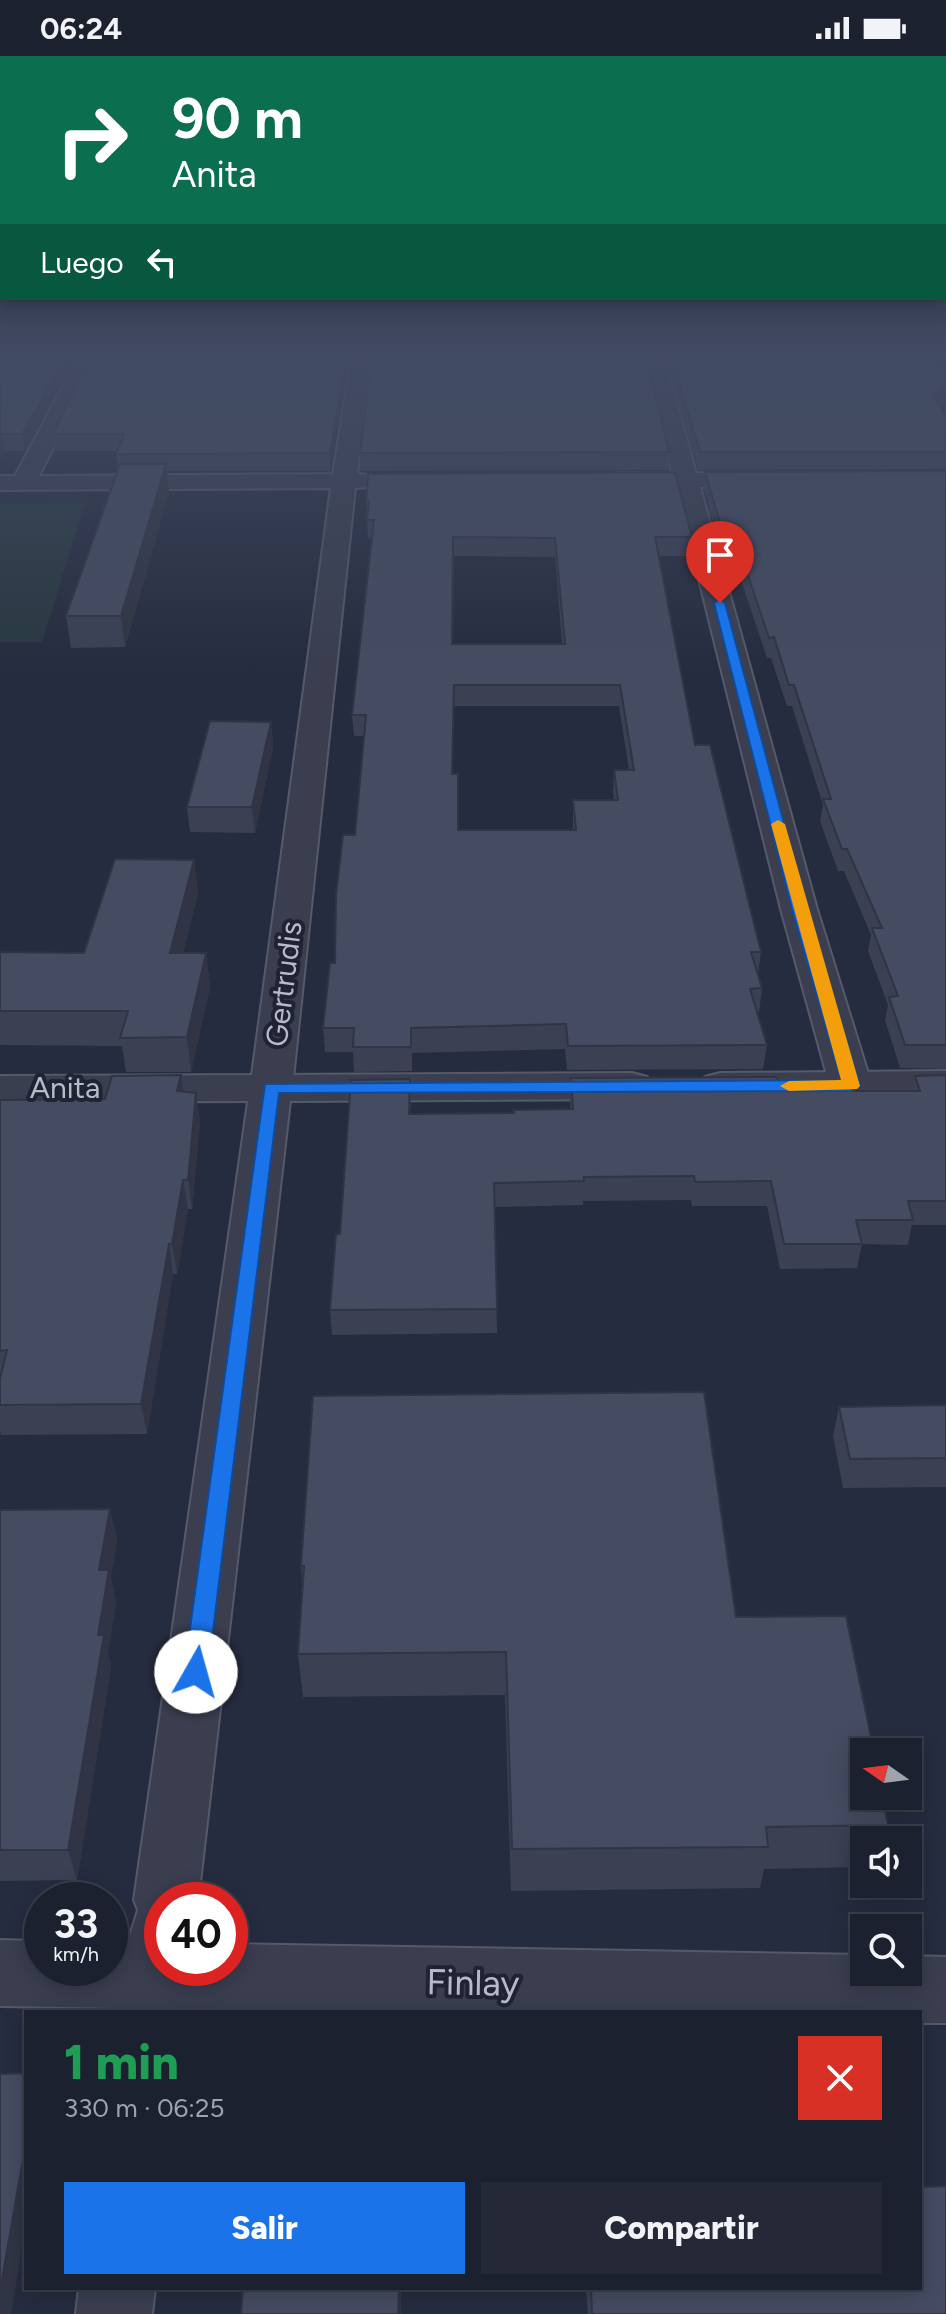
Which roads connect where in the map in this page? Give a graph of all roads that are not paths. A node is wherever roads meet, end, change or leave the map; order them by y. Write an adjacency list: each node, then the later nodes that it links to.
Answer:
1 (26, 459): 9 (street)
2 (347, 459): 6 (street, Gertrudis)
3 (682, 459): 4 (street)
4 (688, 480): 5 (street); 8 (street); 11 (street)
5 (794, 480)
6 (344, 481): 7 (street); 9 (street); 12 (street, Gertrudis)
7 (391, 481)
8 (594, 481)
9 (12, 483)
10 (946, 1084): 11 (street, Anita)
11 (851, 1086): 12 (street, Anita)
12 (271, 1088): 13 (street, Anita); 14 (street, Gertrudis)
13 (0, 1089)
14 (168, 1882)
15 (0, 1973): 16 (street, Finlay)
16 (144, 1974)
17 (248, 1976): 18 (street, Finlay)
18 (946, 1990)
19 (117, 2290): 20 (street)
20 (114, 2314)

